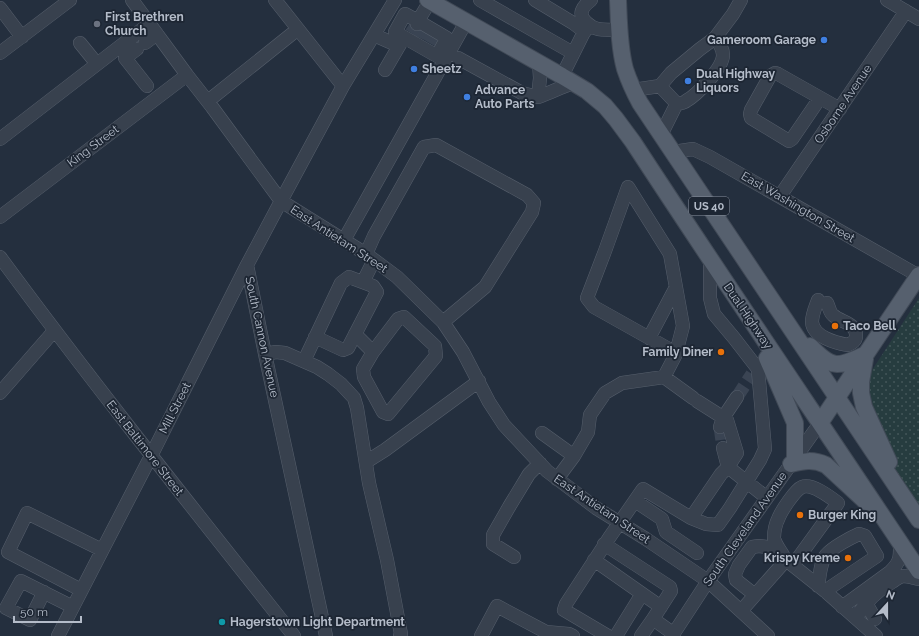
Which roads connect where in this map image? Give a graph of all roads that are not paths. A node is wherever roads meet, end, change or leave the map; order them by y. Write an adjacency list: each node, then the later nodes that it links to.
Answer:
1 (70, 0): 22 (street)
2 (132, 0): 16 (street, East Antietam Street)
3 (275, 0): 17 (street)
4 (395, 0): 20 (street, South Cannon Avenue)
5 (480, 0): 27 (street)
6 (535, 0): 18 (street)
7 (590, 0): 18 (street)
8 (741, 0): 23 (street)
9 (887, 0): 13 (street)
10 (429, 1): 15 (main road, US 40); 21 (street)
11 (620, 2): 19 (main road, US 40)
12 (0, 8): 22 (street)
13 (906, 11): 14 (street); 42 (street, Osborne Avenue)
14 (919, 19)
15 (462, 20): 21 (street); 29 (main road, US 40); 49 (street)
16 (153, 29): 25 (street); 32 (street, East Antietam Street)
17 (298, 29): 35 (street); 40 (street)
18 (586, 30): 19 (street); 27 (street)
19 (620, 30): 37 (main road, US 40)
20 (374, 35): 21 (street); 35 (street, South Cannon Avenue)
21 (422, 36): 31 (street)
22 (22, 37): 26 (street)
23 (715, 38): 36 (street); 41 (street)
24 (80, 42): 30 (street)
25 (138, 44): 30 (street); 34 (street)
26 (0, 53)
27 (573, 53): 33 (street)
28 (458, 58): 38 (street)
29 (539, 63): 33 (main road, US 40); 38 (street)
30 (97, 64): 44 (street)
31 (385, 70)
32 (187, 75): 40 (street, East Antietam Street); 48 (street, King Street)
33 (568, 79): 38 (street); 52 (main road, Dual Highway / US 40)
34 (147, 86)
35 (343, 86): 47 (street, South Cannon Avenue)
36 (660, 86): 37 (street); 41 (street)
37 (633, 90): 43 (main road, US 40)
38 (538, 97)
39 (820, 98): 39 (street); 42 (street)
40 (208, 101): 47 (street, East Antietam Street)
41 (677, 104): 43 (street)
42 (840, 109): 46 (street, Osborne Avenue)
43 (661, 135): 45 (main road, US 40)
44 (0, 139)
45 (673, 152): 46 (street, East Washington Street); 59 (main road, US 40)
46 (780, 196): 54 (street, East Washington Street)
47 (281, 201): 49 (street, East Antietam Street); 53 (street, South Cannon Avenue)
48 (0, 218)
49 (344, 240): 51 (street, East Antietam Street)
50 (0, 257): 60 (street, East Baltimore Street)
51 (370, 257): 55 (street); 58 (street, East Antietam Street); 58 (street)
52 (710, 260): 57 (main road, Dual Highway / US 40); 69 (street)
53 (247, 265): 66 (street, South Cannon Avenue); 81 (street, Mill Street)
54 (919, 276): 67 (main road)
55 (363, 282): 61 (street); 62 (street)
56 (676, 287): 63 (street); 63 (street); 65 (street)
57 (739, 303): 69 (main road); 78 (main road, Dual Highway / US 40)
58 (443, 322): 71 (street, East Antietam Street)
59 (787, 323): 67 (main road); 75 (main road, US 40)
60 (54, 330): 72 (street); 81 (street, East Baltimore Street)
61 (355, 334): 62 (street); 64 (street)
62 (315, 337): 68 (street)
63 (649, 338): 65 (street)
64 (373, 352): 73 (street); 73 (street)
65 (676, 353): 70 (street)
66 (265, 354): 68 (street); 124 (street, South Cannon Avenue)
67 (866, 354): 75 (main road); 91 (main road)
68 (304, 361): 76 (street)
69 (756, 365): 83 (main road); 88 (street)
70 (664, 377): 77 (street); 82 (street)
71 (479, 382): 84 (street); 85 (street, East Antietam Street)
72 (0, 393)
73 (373, 394): 76 (street)
74 (737, 397): 77 (street)
75 (837, 398): 78 (main road); 91 (main road, US 40)
76 (357, 408): 84 (street)
77 (721, 422): 86 (street)
78 (820, 423): 83 (street, South Cleveland Avenue); 93 (main road, Dual Highway / US 40)
79 (542, 433): 82 (street)
80 (723, 448): 86 (street)
81 (151, 456): 99 (street, Mill Street); 123 (street, East Baltimore Street)
82 (574, 456): 87 (street)
83 (793, 461): 89 (street, South Cleveland Avenue); 93 (main road)
84 (366, 462): 125 (street)
85 (540, 463): 87 (street, East Antietam Street); 101 (street)
86 (728, 467): 88 (street); 92 (street)
87 (557, 479): 94 (street, East Antietam Street)
88 (746, 482): 89 (street); 92 (street)
89 (767, 498): 106 (street, South Cleveland Avenue)
90 (635, 501): 92 (street); 94 (street); 95 (street)
91 (916, 516)
92 (691, 518)
93 (884, 519): 96 (main road, Dual Highway / US 40)
94 (620, 523): 97 (street); 98 (street, East Antietam Street)
95 (666, 532): 98 (street); 100 (street)
96 (900, 543): 104 (main road, Dual Highway / US 40); 115 (street)
97 (604, 544): 102 (street); 113 (street)
98 (656, 546): 106 (street, East Antietam Street)
99 (102, 550): 108 (street, Mill Street); 108 (street)
100 (697, 553)
101 (514, 557)
102 (594, 560): 110 (street); 128 (street)
103 (789, 562): 103 (street); 107 (street); 111 (street); 111 (street)
104 (919, 571)
105 (919, 580): 112 (street)
106 (708, 581): 116 (street, East Antietam Street); 121 (street, South Cleveland Avenue)
107 (821, 589): 107 (street); 115 (street)
108 (81, 590): 114 (street, Mill Street)
109 (44, 592): 114 (street)
110 (642, 594): 113 (street); 129 (street)
111 (755, 595): 116 (street)
112 (866, 603): 117 (street); 119 (street)
113 (661, 606): 118 (street)
114 (72, 607): 122 (street, Mill Street)
115 (842, 607): 117 (street)
116 (741, 611): 131 (street, East Antietam Street)
117 (856, 618): 132 (street)
118 (653, 619): 121 (street); 130 (street)
119 (875, 619)
120 (545, 634): 126 (street); 127 (street)
121 (673, 635)
122 (58, 636)
123 (294, 636)
124 (326, 636)
125 (400, 636)
126 (481, 636)
127 (573, 636)
128 (608, 636)
129 (616, 636)
130 (641, 636)
131 (768, 636)
132 (876, 636)

